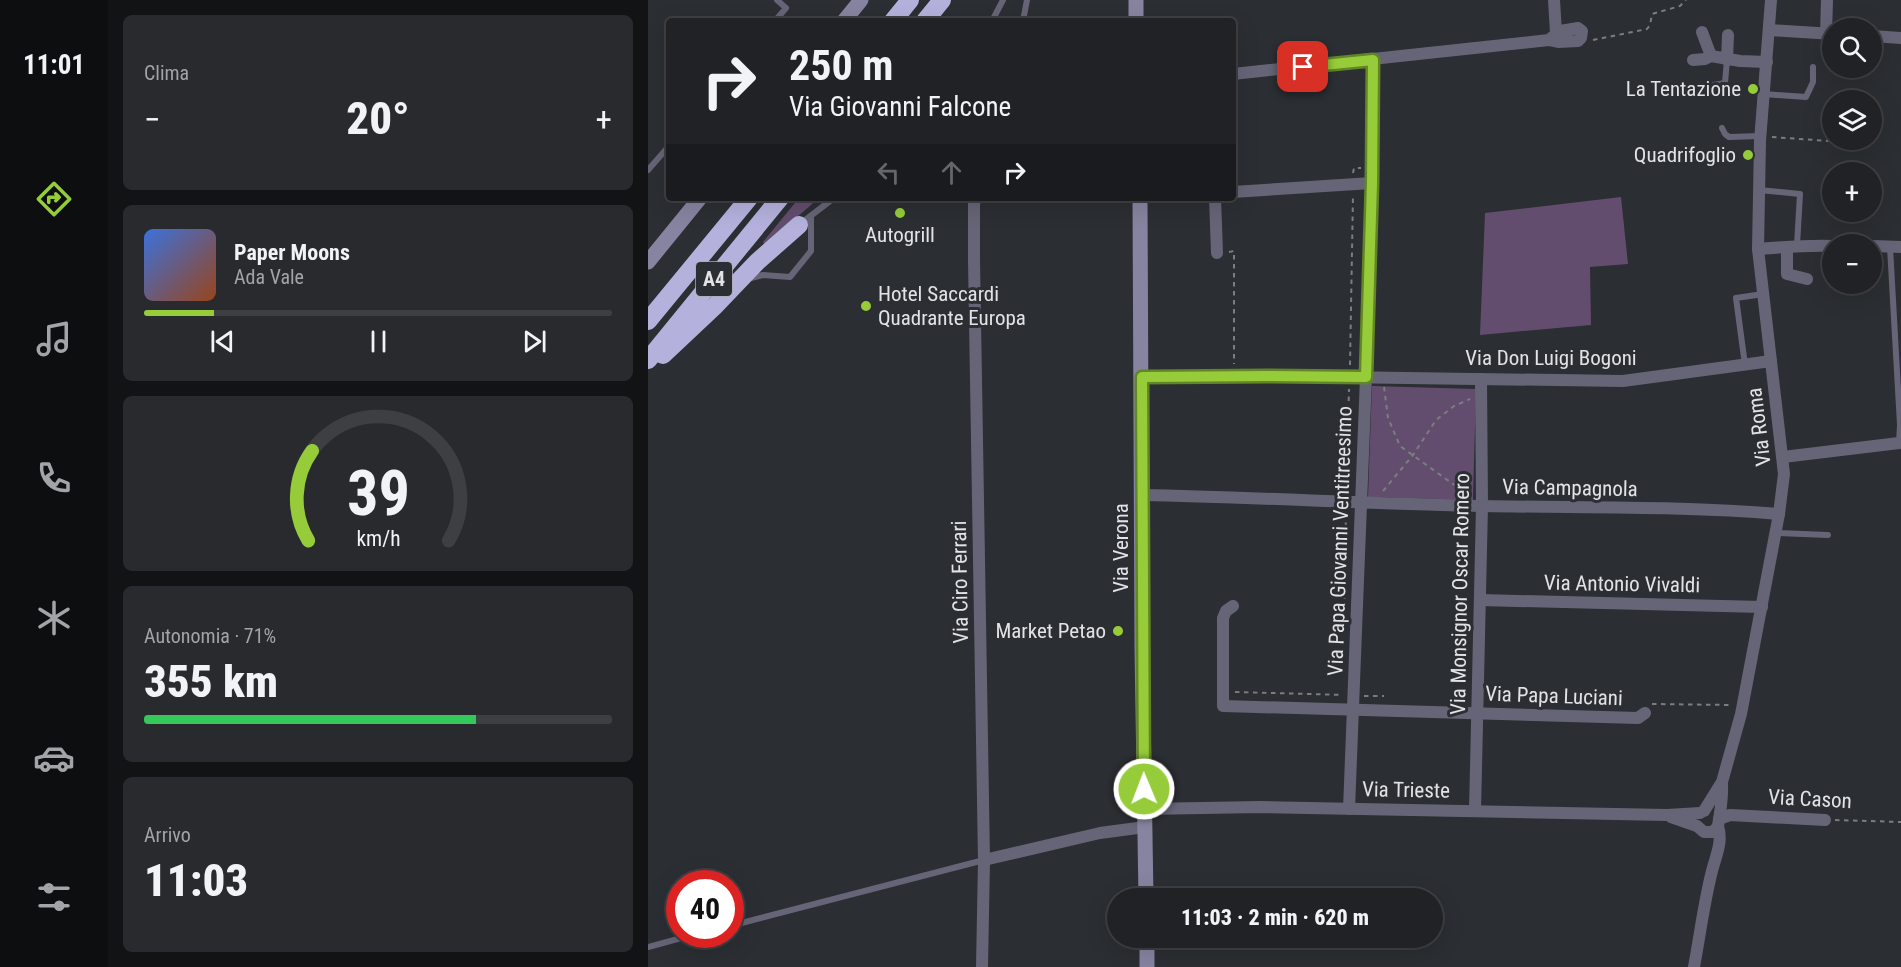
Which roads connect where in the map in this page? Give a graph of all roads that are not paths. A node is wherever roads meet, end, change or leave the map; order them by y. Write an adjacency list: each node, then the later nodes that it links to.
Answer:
1 (777, 0): 11 (lane)
2 (861, 0): 12 (street)
3 (910, 0): 13 (highway)
4 (942, 0): 14 (highway)
5 (1003, 0): 15 (lane)
6 (1027, 0): 16 (lane)
7 (1136, 0): 17 (street)
8 (1554, 0): 23 (street)
9 (1771, 0): 19 (street, Via Roma)
10 (1827, 0): 18 (street)
11 (778, 18)
12 (846, 18)
13 (895, 18)
14 (927, 18)
15 (994, 18)
16 (1024, 18)
17 (1136, 18)
18 (1828, 18)
19 (1769, 30): 21 (street); 31 (street, Via Roma)
20 (1702, 32): 27 (street)
21 (1822, 34)
22 (1728, 35): 30 (street)
23 (1552, 36): 26 (street); 28 (street)
24 (1882, 37): 25 (street)
25 (1901, 38)
26 (1578, 41)
27 (1711, 56): 29 (street); 30 (street)
28 (1373, 60): 33 (street); 40 (street, Via Papa Giovanni Ventitreesimo)
29 (1693, 60)
30 (1727, 60): 31 (street); 34 (lane)
31 (1767, 62): 35 (street, Via Roma)
32 (1814, 67): 35 (lane)
33 (1236, 74)
34 (1701, 87)
35 (1764, 94): 37 (street, Via Roma)
36 (1722, 128): 37 (lane)
37 (1761, 136): 41 (street, Via Roma)
38 (666, 149): 39 (lane)
39 (648, 170)
40 (1372, 183): 42 (street); 66 (street, Via Papa Giovanni Ventitreesimo)
41 (1759, 190): 51 (lane); 54 (street, Via Roma)
42 (1236, 192)
43 (746, 201): 60 (highway, A4)
44 (778, 201): 61 (highway, A4)
45 (830, 201): 50 (lane)
46 (975, 201): 92 (street, Via Ciro Ferrari)
47 (1140, 201): 65 (street, Via Verona)
48 (1215, 201): 55 (street)
49 (696, 203): 56 (street)
50 (805, 220): 58 (highway); 58 (lane)
51 (1792, 246): 52 (street); 54 (street); 57 (street)
52 (1822, 246)
53 (1896, 247): 68 (lane)
54 (1758, 249): 59 (street, Via Roma)
55 (1217, 253)
56 (648, 262)
57 (1807, 279)
58 (736, 283): 64 (highway)
59 (1763, 294): 62 (street, Via Roma); 63 (lane)
60 (648, 321)
61 (648, 360)
62 (1771, 361): 63 (street, Via Don Luigi Bogoni); 69 (street, Via Roma)
63 (1745, 364): 67 (street, Via Don Luigi Bogoni)
64 (648, 367)
65 (1142, 377): 66 (street, Via Don Luigi Bogoni); 70 (street, Via Verona)
66 (1366, 377): 67 (street, Via Don Luigi Bogoni); 71 (street, Via Papa Giovanni Ventitreesimo)
67 (1481, 379): 72 (street, Via Monsignor Oscar Romero)
68 (1900, 442): 69 (street)
69 (1783, 457): 73 (street, Via Roma)
70 (1142, 495): 71 (street, Via Campagnola); 83 (street, Via Verona)
71 (1361, 502): 72 (street, Via Campagnola); 79 (street, Via Papa Giovanni Ventitreesimo)
72 (1482, 506): 73 (street, Via Campagnola); 76 (street, Via Monsignor Oscar Romero)
73 (1779, 514): 74 (street, Via Roma)
74 (1775, 533): 75 (lane); 78 (street, Via Roma)
75 (1828, 535)
76 (1480, 600): 78 (street, Via Antonio Vivaldi); 80 (street, Via Monsignor Oscar Romero)
77 (1233, 606): 79 (street, Via Papa Luciani)
78 (1762, 607): 82 (street, Via Roma)
79 (1352, 710): 80 (street, Via Papa Luciani); 84 (street, Via Papa Giovanni Ventitreesimo)
80 (1478, 713): 81 (street, Via Papa Luciani); 85 (street, Via Monsignor Oscar Romero)
81 (1645, 714)
82 (1722, 782): 86 (street, Via Roma); 88 (street, Via Roma)
83 (1144, 809): 84 (street, Via Trieste); 90 (street, Via Verona)
84 (1349, 809): 85 (street, Via Trieste)
85 (1475, 811): 87 (street, Via Trieste)
86 (1702, 812): 87 (street, Via Trieste); 88 (street); 91 (street)
87 (1667, 815): 91 (street, Via Trieste)
88 (1718, 820): 89 (street, Via Cason); 91 (street); 93 (street, Via Roma)
89 (1825, 820)
90 (1145, 826): 92 (street); 94 (street, Via Verona)
91 (1701, 829): 93 (street)
92 (984, 861): 95 (lane); 99 (street, Via Ciro Ferrari)
93 (1712, 871): 101 (street)
94 (1146, 888)
95 (744, 922)
96 (666, 942): 97 (lane)
97 (648, 947)
98 (1147, 948): 100 (street)
99 (982, 967)
100 (1147, 967)
101 (1694, 967)

